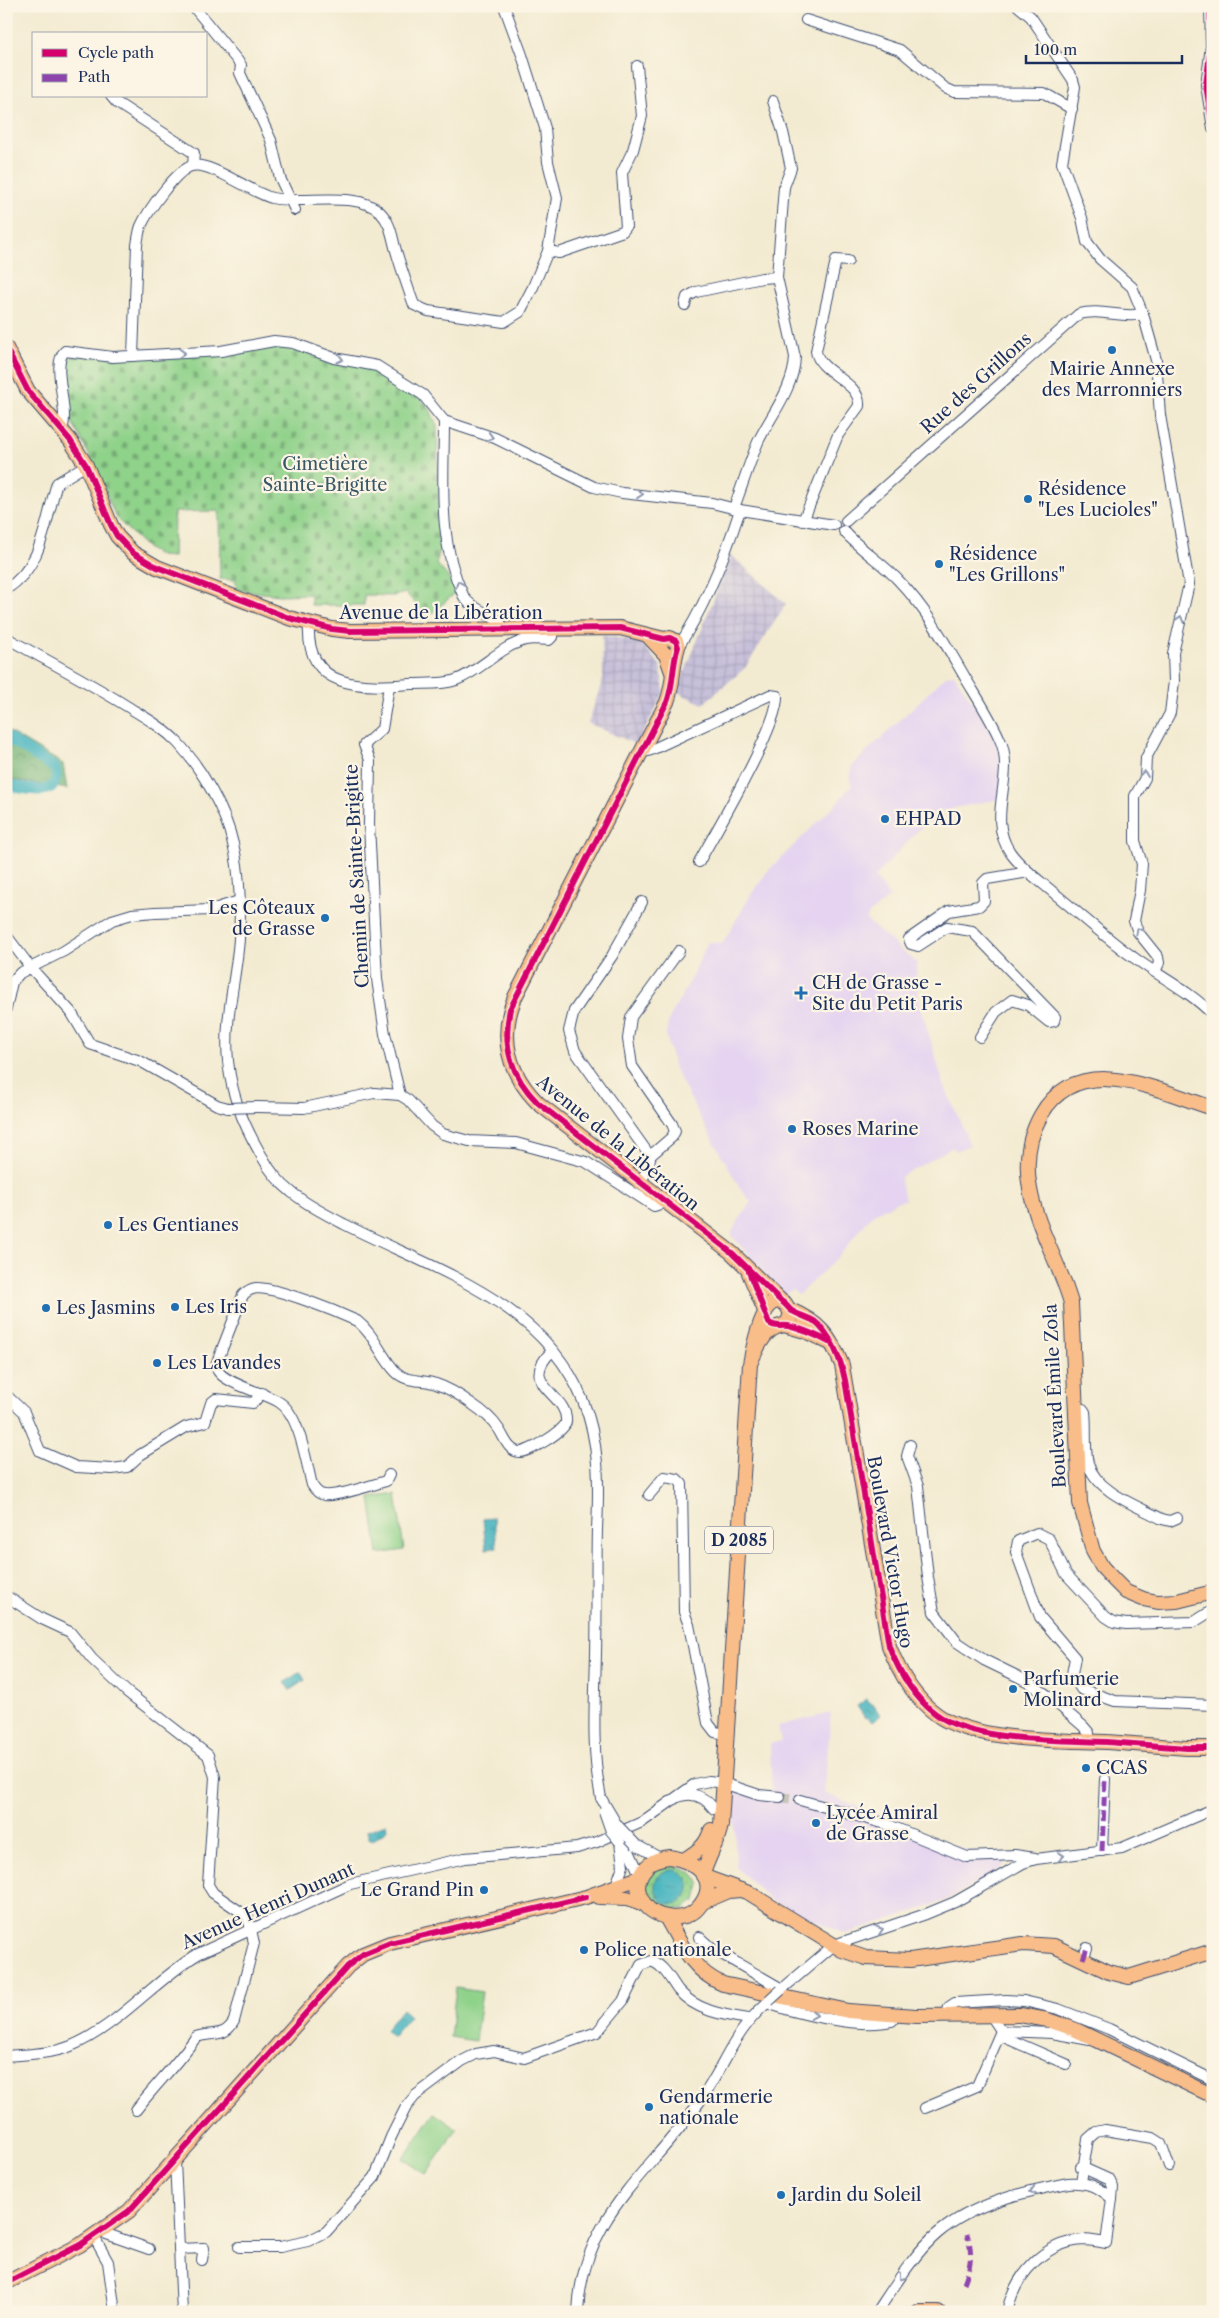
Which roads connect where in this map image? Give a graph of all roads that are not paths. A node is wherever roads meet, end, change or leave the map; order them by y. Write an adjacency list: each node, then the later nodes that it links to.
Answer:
1 (193, 6): 12 (street)
2 (504, 6): 13 (street)
3 (1018, 6): 9 (street)
4 (1210, 6): 10 (street)
5 (806, 20): 9 (street)
6 (637, 66): 13 (street)
7 (113, 98): 11 (street)
8 (773, 101): 15 (street)
9 (1072, 109): 17 (street)
10 (1213, 128)
11 (193, 165): 12 (street); 19 (street)
12 (294, 206): 13 (street)
13 (548, 251)
14 (848, 262): 24 (street)
15 (777, 277): 16 (street); 23 (street)
16 (685, 305)
17 (1143, 314): 25 (street, Rue des Grillons); 41 (street, one-way to 17)
18 (6, 348): 21 (main road, Avenue de la Libération)
19 (133, 356): 20 (street, one-way to 20); 21 (street)
20 (444, 421): 23 (street, one-way to 23); 29 (street, one-way to 20)
21 (62, 430): 22 (main road, Avenue de la Libération)
22 (86, 465): 26 (street); 27 (main road, Avenue de la Libération)
23 (737, 509): 24 (street); 31 (street)
24 (803, 521): 25 (street)
25 (845, 526): 35 (street)
26 (6, 589)
27 (309, 624): 29 (main road, Avenue de la Libération); 32 (street)
28 (553, 628): 29 (main road, Avenue de la Libération); 31 (main road, Avenue de la Libération); 32 (street)
29 (504, 629)
30 (6, 636): 36 (street)
31 (669, 647): 33 (main road, Avenue de la Libération)
32 (388, 686): 45 (street, Chemin de Sainte-Brigitte)
33 (641, 753): 34 (street); 48 (main road, Avenue de la Libération)
34 (700, 862)
35 (1029, 872): 41 (street); 44 (street)
36 (239, 901): 40 (street); 55 (street)
37 (642, 902): 47 (street)
38 (6, 935): 40 (street)
39 (679, 951): 47 (street)
40 (31, 968): 42 (street); 45 (street, bridge)
41 (1155, 972): 43 (street)
42 (6, 1009)
43 (1213, 1015)
44 (980, 1036)
45 (400, 1095): 49 (street)
46 (1213, 1108): 59 (main road, Boulevard Émile Zola)
47 (650, 1156): 48 (street)
48 (640, 1183): 49 (main road, Avenue de la Libération)
49 (666, 1202): 50 (main road, Avenue de la Libération)
50 (745, 1263): 51 (main road, Avenue de la Libération); 52 (main road, Avenue de la Libération)
51 (786, 1306): 52 (main road); 53 (main road); 54 (main road, Boulevard Victor Hugo)
52 (765, 1313): 53 (main road); 56 (main road, D 2085)
53 (780, 1326): 54 (main road); 56 (main road, D 2085)
54 (831, 1343): 69 (main road, Boulevard Victor Hugo)
55 (552, 1351): 57 (street); 75 (street)
56 (750, 1364): 68 (main road, D 2085)
57 (262, 1394): 58 (street); 61 (street)
58 (6, 1396)
59 (1077, 1409): 63 (street); 64 (main road, Boulevard Émile Zola)
60 (910, 1445): 69 (street)
61 (389, 1475)
62 (649, 1496): 68 (street)
63 (1177, 1518)
64 (1213, 1592)
65 (6, 1596): 93 (street)
66 (1213, 1610): 67 (street)
67 (1213, 1705)
68 (726, 1734): 72 (main road, D 2085)
69 (1089, 1742): 70 (main road, Boulevard Victor Hugo)
70 (1213, 1748)
71 (1105, 1779): 80 (street)
72 (720, 1783): 73 (street, Avenue Henri Dunant); 74 (street); 77 (main road, D 2085); 84 (main road, D 2085)
73 (677, 1797): 77 (street); 93 (street, Avenue Henri Dunant)
74 (780, 1797)
75 (601, 1798): 79 (street, bridge); 79 (street, bridge)
76 (800, 1800): 82 (street)
77 (714, 1809): 83 (main road, D 2085)
78 (1213, 1809): 80 (street)
79 (629, 1852): 81 (street); 85 (street); 86 (street)
80 (1102, 1852): 82 (street, one-way to 80)
81 (660, 1858): 83 (main road); 85 (main road)
82 (1036, 1859): 95 (street, one-way to 82)
83 (684, 1860): 84 (main road)
84 (704, 1876): 87 (main road); 89 (main road)
85 (640, 1877): 86 (main road); 90 (main road)
86 (615, 1888): 88 (main road)
87 (740, 1890): 89 (main road); 95 (main road)
88 (586, 1897): 90 (main road); 112 (main road)
89 (703, 1902): 91 (main road)
90 (644, 1904): 92 (main road)
91 (691, 1915): 92 (main road); 96 (main road)
92 (666, 1917): 96 (main road)
93 (252, 1930): 106 (street, Avenue Henri Dunant); 111 (street)
94 (698, 1938): 98 (street)
95 (834, 1945): 97 (main road); 98 (street)
96 (685, 1948): 101 (main road)
97 (1213, 1951)
98 (783, 1989): 99 (street, bridge)
99 (768, 2002): 101 (street, one-way to 101); 103 (street)
100 (990, 2014): 102 (main road); 104 (street); 105 (main road)
101 (896, 2015): 102 (main road)
102 (947, 2015): 108 (street)
103 (749, 2019): 118 (street); 125 (street)
104 (1002, 2031): 105 (street); 107 (street); 110 (street)
105 (1105, 2043): 109 (main road)
106 (6, 2056)
107 (1066, 2064)
108 (1213, 2080)
109 (1213, 2096)
110 (925, 2108)
111 (136, 2110)
112 (175, 2161): 117 (main road); 120 (street)
113 (1169, 2166): 114 (street)
114 (1083, 2167): 115 (street); 116 (street)
115 (1081, 2182): 116 (street); 126 (street, one-way to 126)
116 (1112, 2199): 129 (street)
117 (98, 2234): 119 (street); 122 (main road); 123 (street)
118 (238, 2246)
119 (149, 2249)
120 (179, 2250): 121 (street); 124 (street)
121 (202, 2260)
122 (8, 2280)
123 (115, 2312)
124 (182, 2312)
125 (578, 2312)
126 (878, 2312)
127 (918, 2312): 128 (main road)
128 (938, 2312)
129 (1007, 2312)

